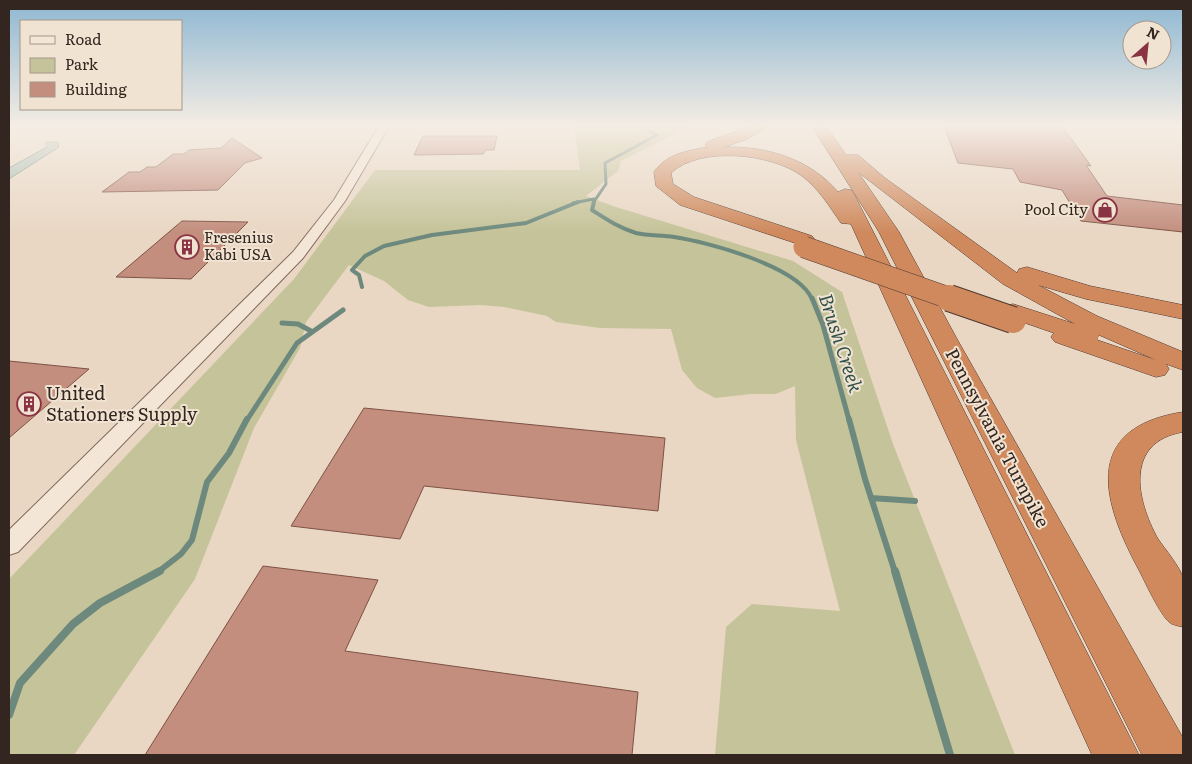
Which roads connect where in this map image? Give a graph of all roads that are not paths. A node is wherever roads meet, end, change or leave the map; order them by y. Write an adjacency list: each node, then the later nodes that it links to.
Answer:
1 (362, 162): 17 (street)
2 (664, 162): 8 (highway)
3 (674, 162): 8 (highway)
4 (785, 162): 10 (highway)
5 (825, 162): 10 (highway, Pennsylvania Turnpike)
6 (843, 162): 20 (highway, Pennsylvania Turnpike)
7 (856, 162): 9 (highway)
8 (805, 244): 12 (highway, bridge)
9 (975, 252): 11 (highway); 13 (highway)
10 (884, 271): 19 (highway, Pennsylvania Turnpike)
11 (1183, 312)
12 (1013, 316): 14 (highway); 15 (highway)
13 (1183, 362)
14 (1183, 368)
15 (1183, 378)
16 (1183, 422): 18 (highway)
17 (9, 545)
18 (1183, 610)
19 (1116, 755)
20 (1167, 755)

